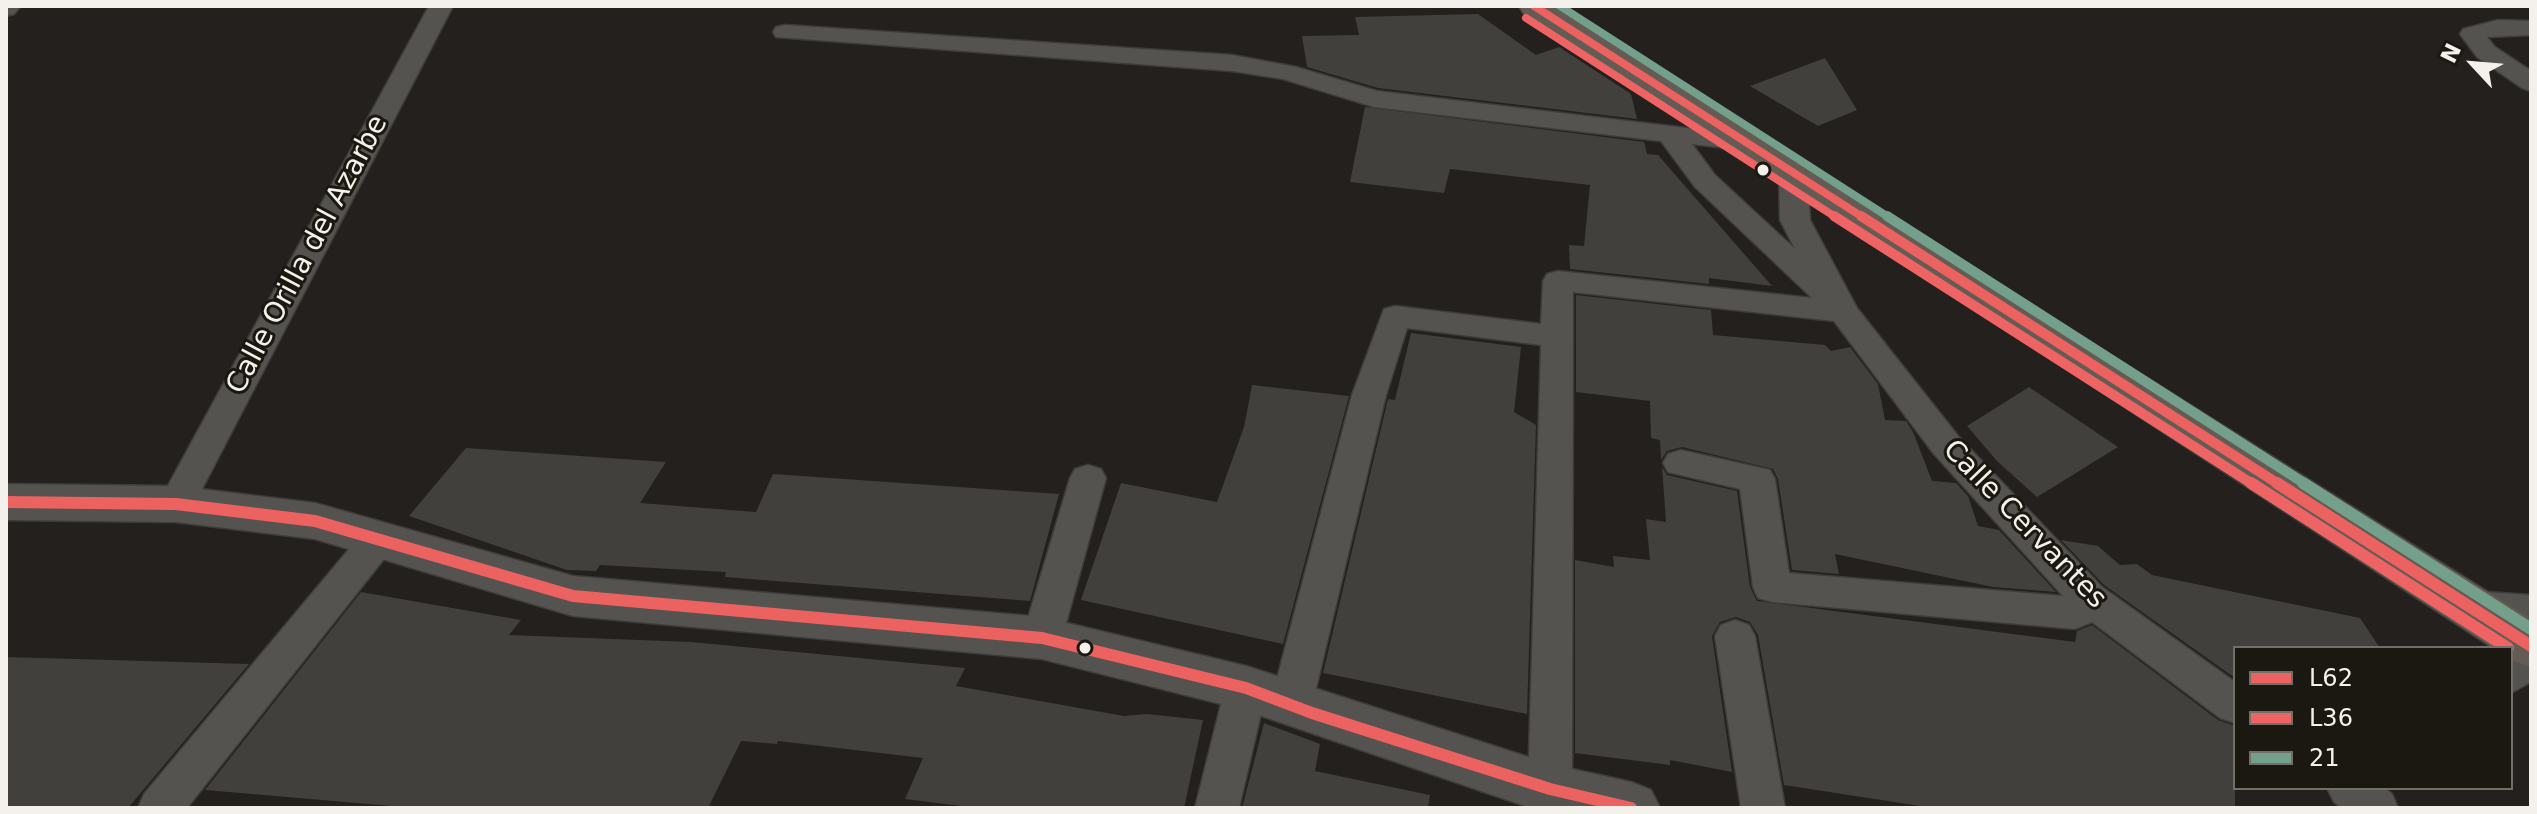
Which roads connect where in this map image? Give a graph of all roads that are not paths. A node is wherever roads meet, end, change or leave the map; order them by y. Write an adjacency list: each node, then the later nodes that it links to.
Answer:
1 (441, 6): 14 (street, Calle Orilla del Azarbe)
2 (1534, 6): 7 (main road)
3 (2531, 28): 5 (street)
4 (785, 32): 6 (street)
5 (2531, 83)
6 (1671, 135): 7 (street); 9 (street, Calle Cervantes)
7 (1743, 142): 8 (main road)
8 (1793, 174): 9 (street, Calle Cervantes); 17 (main road)
9 (1844, 312): 10 (street); 16 (street, Calle Cervantes)
10 (1557, 337): 24 (street); 26 (street)
11 (1681, 463): 16 (street)
12 (1088, 478): 20 (street)
13 (6, 502): 14 (street)
14 (176, 504): 15 (street)
15 (378, 540): 20 (street); 28 (street)
16 (2094, 602): 25 (street, Calle Cervantes)
17 (2470, 607): 18 (street); 21 (main road)
18 (2531, 611)
19 (1735, 636): 31 (street)
20 (1042, 638): 24 (street)
21 (2531, 646)
22 (2531, 655): 23 (street)
23 (2513, 674)
24 (1268, 696): 26 (street); 29 (street)
25 (2231, 699)
26 (1550, 789): 30 (street)
27 (2352, 790): 32 (street)
28 (160, 808)
29 (1217, 808)
30 (1631, 808)
31 (1763, 808)
32 (2376, 808)

